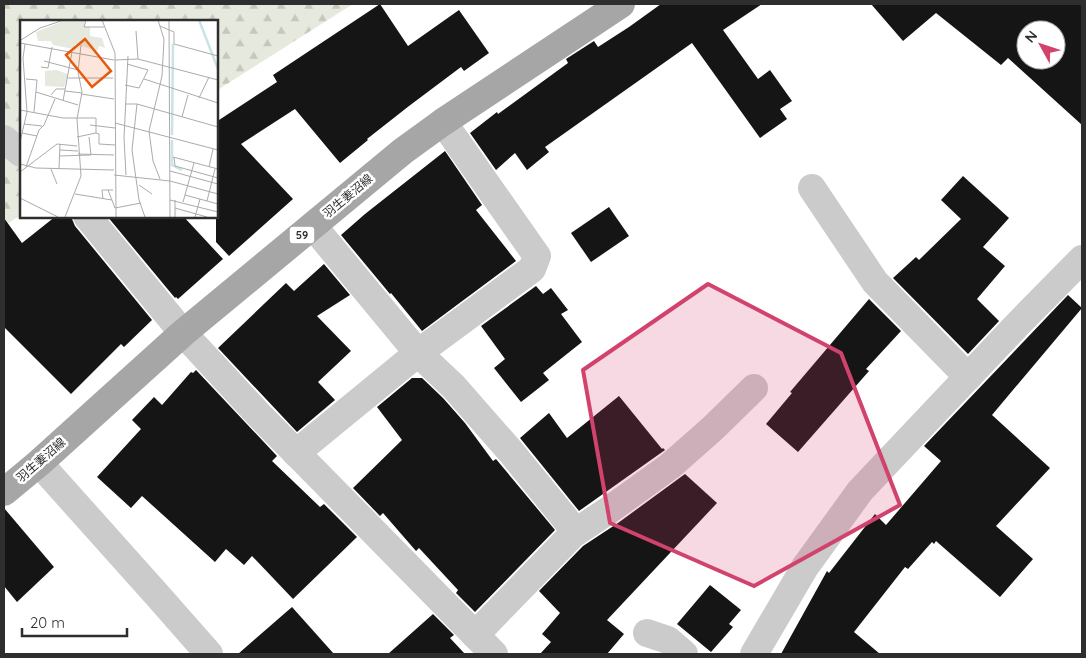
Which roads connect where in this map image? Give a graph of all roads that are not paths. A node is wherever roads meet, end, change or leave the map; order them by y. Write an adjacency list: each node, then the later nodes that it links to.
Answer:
1 (621, 4): 2 (main road, 羽生妻沼線 / 59)
2 (443, 122): 7 (main road, 羽生妻沼線 / 59); 10 (street)
3 (4, 139): 4 (street)
4 (20, 152)
5 (812, 188): 11 (street)
6 (89, 218): 9 (street)
7 (313, 226): 9 (main road, 羽生妻沼線 / 59); 10 (street)
8 (1082, 258): 11 (street)
9 (183, 333): 13 (street); 14 (main road, 羽生妻沼線 / 59)
10 (418, 353): 13 (street); 16 (street)
11 (968, 377): 22 (street)
12 (754, 388): 16 (street)
13 (296, 453): 18 (street)
14 (39, 463): 15 (main road, 羽生妻沼線 / 59); 19 (street)
15 (4, 492)
16 (576, 532): 18 (street)
17 (647, 633): 21 (street)
18 (475, 635): 20 (street)
19 (209, 654)
20 (494, 654)
21 (684, 654)
22 (754, 654)

